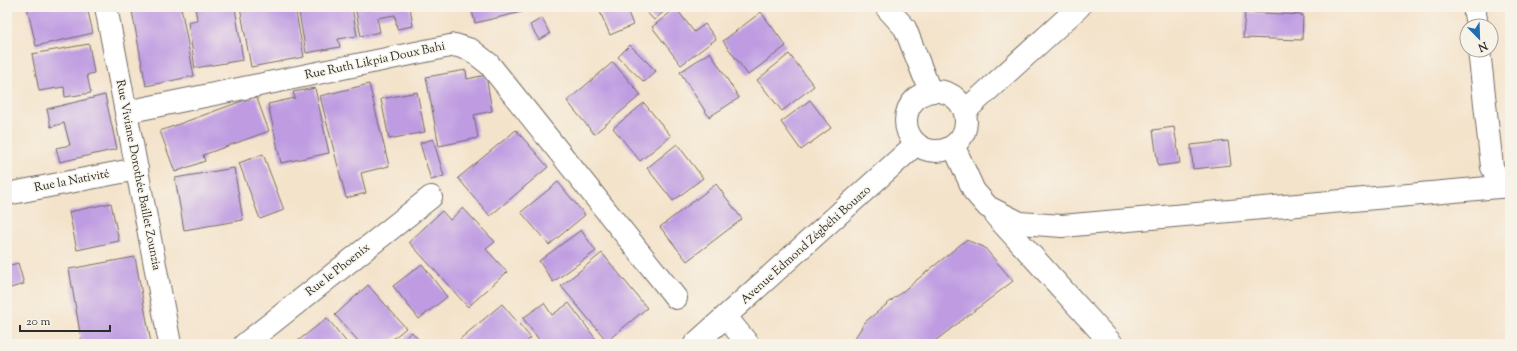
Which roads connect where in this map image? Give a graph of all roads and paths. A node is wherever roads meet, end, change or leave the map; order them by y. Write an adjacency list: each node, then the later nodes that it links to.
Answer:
1 (106, 7): 9 (street, Rue Viviane Dorothée Baillet Zounzia)
2 (886, 7): 7 (street)
3 (1079, 7): 8 (street)
4 (1474, 7): 5 (street)
5 (1475, 18)
6 (1480, 58): 13 (street)
7 (930, 91): 8 (street); 10 (street)
8 (965, 111): 11 (street)
9 (126, 112): 12 (street, Rue Viviane Dorothée Baillet Zounzia); 17 (street, Rue Ruth Likpia Doux Bahi)
10 (916, 144): 11 (street); 18 (street, Avenue Edmond Zégbéhi Bouazo)
11 (954, 147): 16 (street)
12 (137, 169): 14 (street, Rue la Nativité); 19 (street, Rue Viviane Dorothée Baillet Zounzia)
13 (1508, 186): 16 (street)
14 (7, 194)
15 (431, 197): 20 (street, Rue le Phoenix)
16 (988, 207): 23 (street)
17 (676, 298)
18 (726, 317): 21 (street, Avenue Edmond Zégbéhi Bouazo); 22 (street)
19 (170, 344)
20 (245, 344)
21 (695, 344)
22 (748, 344)
23 (1112, 344)

